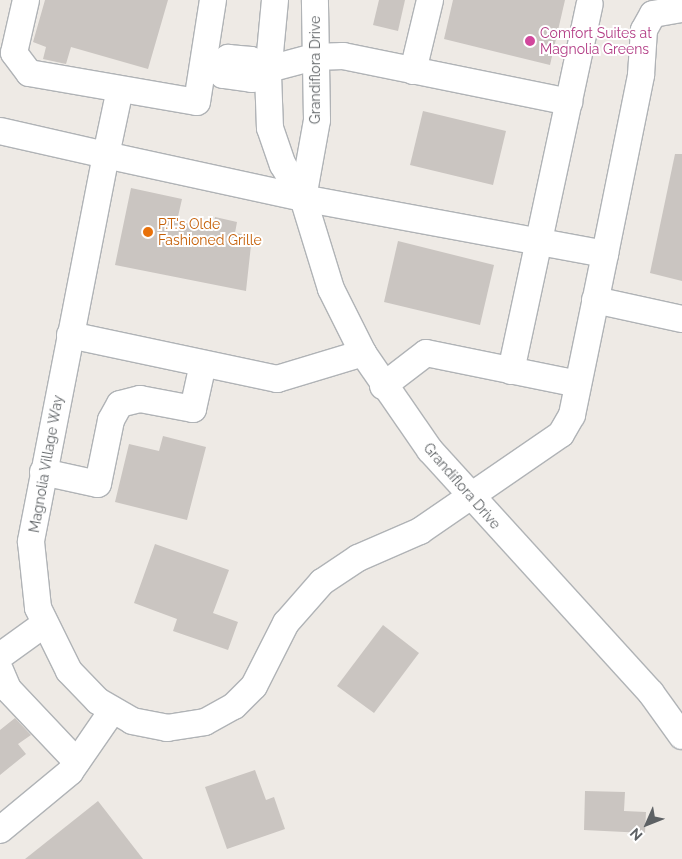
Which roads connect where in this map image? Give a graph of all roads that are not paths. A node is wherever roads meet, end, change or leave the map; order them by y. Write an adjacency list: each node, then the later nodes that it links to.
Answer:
1 (26, 0): 12 (street)
2 (213, 0): 9 (street)
3 (275, 0): 10 (street, Grandiflora Drive)
4 (315, 0): 8 (street, Grandiflora Drive)
5 (430, 0): 11 (street)
6 (590, 4): 13 (street)
7 (682, 8): 18 (street, Magnolia Village Way)
8 (314, 57): 10 (street); 11 (street); 16 (street, Grandiflora Drive)
9 (211, 66): 10 (street); 12 (street)
10 (268, 69): 16 (street, Grandiflora Drive)
11 (413, 70): 13 (street)
12 (120, 89): 15 (street, Magnolia Village Way)
13 (569, 102): 17 (street)
14 (0, 131): 15 (street)
15 (106, 155): 16 (street); 21 (street, Magnolia Village Way)
16 (303, 198): 17 (street); 22 (street, Grandiflora Drive)
17 (538, 241): 18 (street); 24 (street)
18 (604, 254): 19 (street, Magnolia Village Way)
19 (595, 300): 20 (street); 25 (street, Magnolia Village Way)
20 (682, 319)
21 (70, 335): 23 (street); 27 (street, Magnolia Village Way)
22 (363, 353): 23 (street); 26 (street, Grandiflora Drive)
23 (203, 364): 27 (street)
24 (511, 371): 25 (street); 26 (street)
25 (578, 384): 28 (street, Magnolia Village Way)
26 (383, 386): 28 (street, Grandiflora Drive)
27 (42, 472): 29 (street, Magnolia Village Way)
28 (470, 497): 32 (street, Magnolia Village Way); 33 (street, Grandiflora Drive)
29 (43, 624): 30 (street); 32 (street, Magnolia Village Way)
30 (0, 656)
31 (0, 670): 34 (street)
32 (112, 711): 34 (street)
33 (682, 736)
34 (77, 762): 35 (street)
35 (0, 830)

